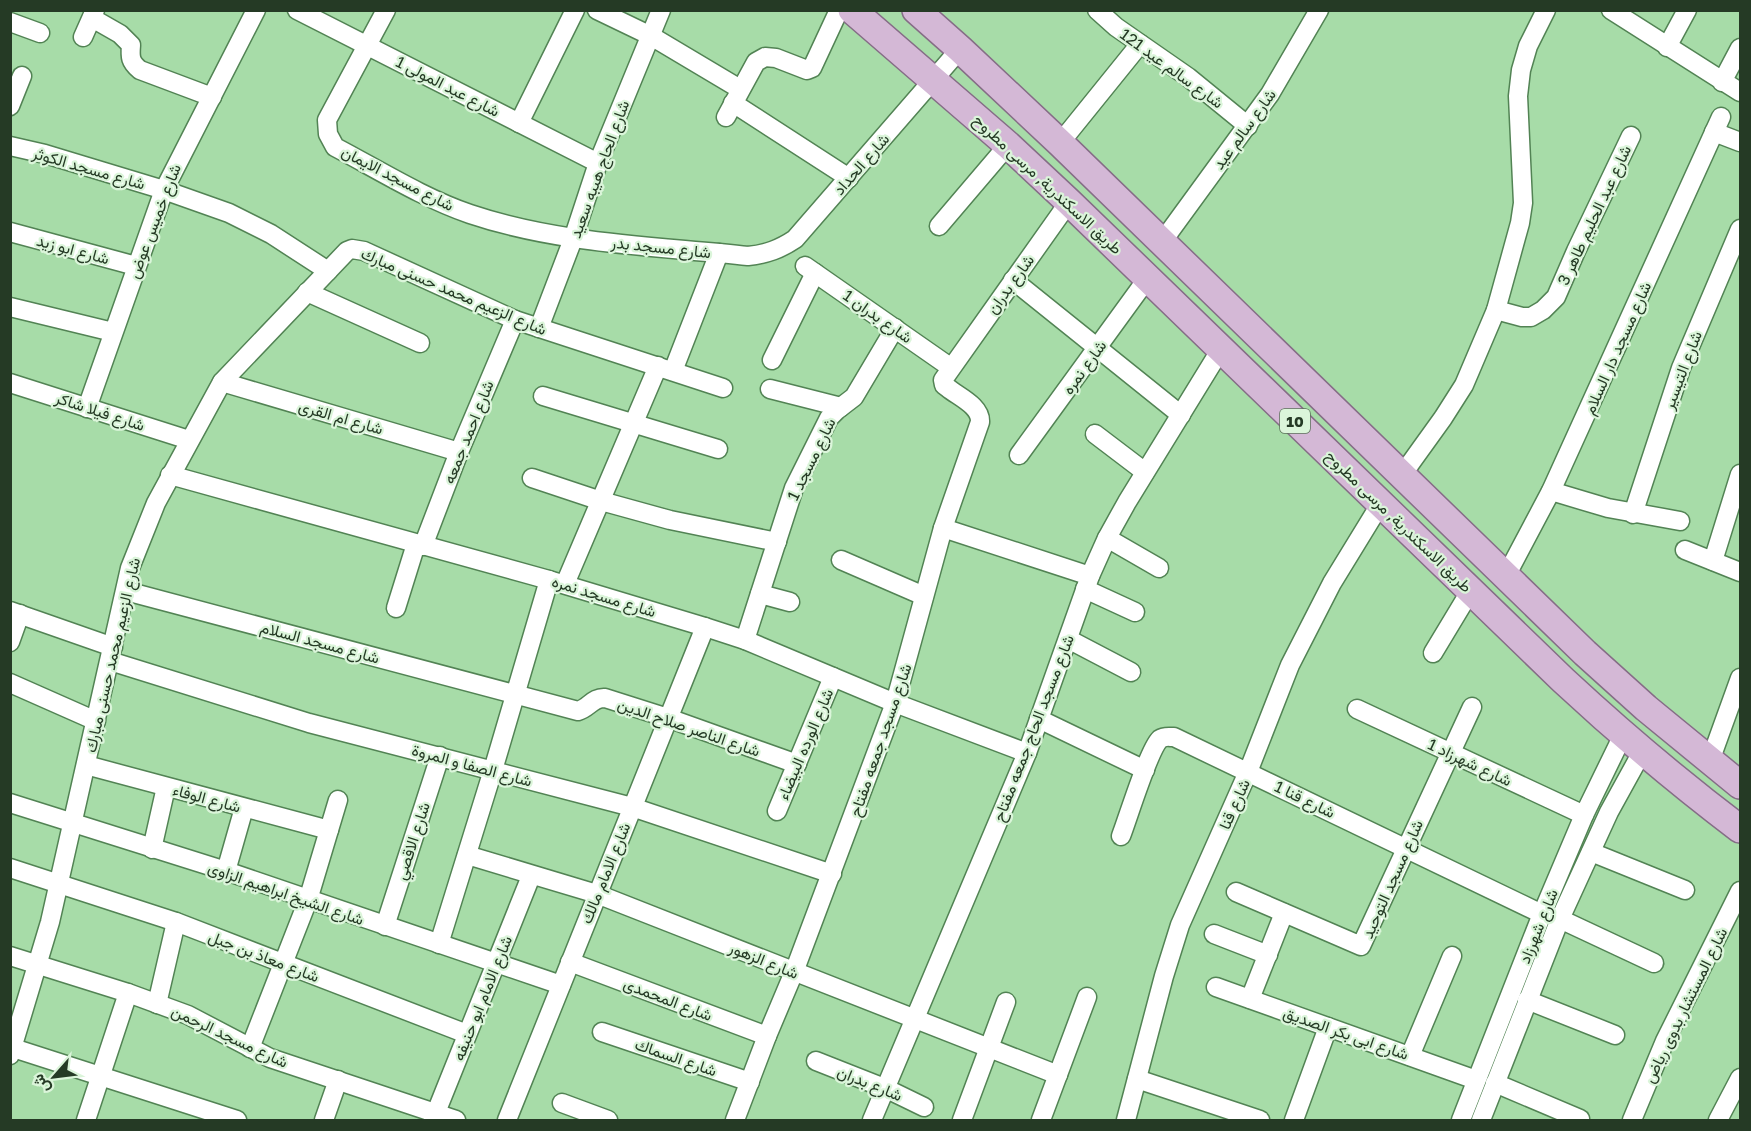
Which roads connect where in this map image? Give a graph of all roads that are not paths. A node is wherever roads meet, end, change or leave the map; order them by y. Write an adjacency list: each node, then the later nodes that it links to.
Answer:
1 (256, 10): 29 (street, شارع خميس عوض)
2 (297, 10): 21 (street, شارع عبد المولى 1)
3 (386, 10): 21 (street, شارع مسجد الايمان)
4 (575, 10): 32 (street)
5 (597, 10): 18 (street)
6 (661, 10): 18 (street, شارع الحاج هيبه سعيد)
7 (839, 10): 30 (street)
8 (852, 10): 26 (main road, طريق الاسكندرية, مرسى مطروح / 10)
9 (916, 10): 24 (main road, 10)
10 (1096, 10): 20 (street, شارع سالم عيد 121)
11 (1319, 10): 33 (street, شارع سالم عيد)
12 (1546, 10): 56 (street)
13 (1611, 10): 22 (street)
14 (1687, 10): 22 (street)
15 (93, 14): 19 (street); 29 (street)
16 (10, 22): 17 (street)
17 (40, 33)
18 (651, 36): 30 (street); 39 (street, شارع الحاج هيبه سعيد)
19 (83, 37)
20 (1140, 44): 33 (street, شارع سالم عيد 121); 36 (street)
21 (367, 45): 32 (street, شارع عبد المولى 1); 46 (street, شارع مسجد الايمان)
22 (1667, 47): 27 (street)
23 (1740, 48): 27 (street)
24 (960, 49): 26 (street, شارع الحداد); 36 (main road, 10)
25 (22, 76): 31 (street)
26 (933, 79): 37 (main road, طريق الاسكندرية, مرسى مطروح / 10); 40 (street, شارع الحداد)
27 (1722, 82): 28 (street)
28 (1740, 92)
29 (212, 97): 41 (street, شارع خميس عوض)
30 (733, 103): 40 (street)
31 (10, 106)
32 (519, 123): 39 (street, شارع عبد المولى 1)
33 (1248, 126): 47 (street, شارع سالم عيد)
34 (1631, 136): 56 (street, شارع عبد الحليم طاهر 3)
35 (1740, 142): 86 (street, شارع مسجد دار السلام)
36 (1060, 143): 47 (main road, 10)
37 (1008, 145): 42 (main road, طريق الاسكندرية, مرسى مطروح / 10); 43 (street)
38 (10, 146): 41 (street, شارع مسجد الكوثر)
39 (598, 163): 46 (street, شارع الحاج هيبه سعيد)
40 (849, 178): 49 (street, شارع الحداد)
41 (164, 190): 50 (street, شارع خميس عوض); 51 (street, شارع مسجد الكوثر)
42 (1069, 202): 52 (main road, طريق الاسكندرية, مرسى مطروح / 10); 53 (street, شارع بدران)
43 (939, 226)
44 (1740, 229): 89 (street, شارع التيسير)
45 (10, 232): 50 (street, شارع ابو زيد)
46 (573, 239): 48 (street, شارع مسجد بدر); 58 (street, شارع الحاج هيبه سعيد)
47 (1162, 242): 84 (main road, 10)
48 (719, 253): 49 (street, شارع مسجد بدر); 66 (street)
49 (748, 256)
50 (136, 266): 60 (street, شارع خميس عوض)
51 (328, 271): 54 (street, شارع الزعيم محمد حسنى مبارك); 57 (street, شارع الزعيم محمد حسنى مبارك)
52 (1148, 279): 62 (street, شارع نمره); 63 (main road, طريق الاسكندرية, مرسى مطروح / 10)
53 (1013, 280): 62 (street); 65 (street, شارع بدران)
54 (307, 292): 61 (street); 67 (street, شارع الزعيم محمد حسنى مبارك)
55 (10, 307): 60 (street)
56 (1496, 310): 84 (street)
57 (515, 320): 58 (street, شارع الزعيم محمد حسنى مبارك); 79 (street, شارع احمد جمعه)
58 (539, 328): 66 (street, شارع الزعيم محمد حسنى مبارك)
59 (895, 328): 64 (street, شارع بدران 1); 65 (street, شارع بدران 1); 72 (street, شارع مسجد 1)
60 (113, 332): 73 (street, شارع خميس عوض)
61 (420, 343)
62 (1098, 348): 74 (street); 80 (street, شارع نمره)
63 (1221, 349): 74 (street, شارع مسجد الحاج جمعه مفتاح); 88 (main road, طريق الاسكندرية, مرسى مطروح / 10)
64 (772, 360)
65 (950, 367): 91 (street, شارع مسجد جمعه مفتاح)
66 (666, 369): 69 (street, شارع الزعيم محمد حسنى مبارك); 75 (street)
67 (222, 382): 77 (street, شارع الزعيم محمد حسنى مبارك); 79 (street, شارع ام القرى)
68 (10, 383): 73 (street, شارع فيلا شاكر)
69 (723, 388)
70 (770, 389): 72 (street)
71 (543, 396): 75 (street)
72 (841, 407): 93 (street, شارع مسجد 1)
73 (87, 408): 77 (street, شارع فيلا شاكر)
74 (1181, 415): 81 (street, شارع مسجد الحاج جمعه مفتاح)
75 (635, 424): 78 (street); 87 (street)
76 (1095, 434): 81 (street)
77 (189, 440): 83 (street, شارع الزعيم محمد حسنى مبارك)
78 (718, 449)
79 (459, 452): 94 (street, شارع احمد جمعه)
80 (1019, 455)
81 (1145, 472): 92 (street, شارع مسجد الحاج جمعه مفتاح)
82 (1740, 474): 97 (street)
83 (170, 475): 94 (street, شارع مسجد نمره); 104 (street, شارع الزعيم محمد حسنى مبارك)
84 (1402, 475): 100 (main road, 10)
85 (531, 478): 87 (street)
86 (1551, 491): 89 (street); 100 (street, شارع مسجد دار السلام)
87 (601, 501): 93 (street); 101 (street)
88 (1381, 503): 103 (main road, طريق الاسكندرية, مرسى مطروح / 10); 137 (street, شارع قنا)
89 (1633, 514): 90 (street)
90 (1680, 521)
91 (943, 528): 102 (street); 106 (street, شارع مسجد جمعه مفتاح)
92 (1107, 538): 98 (street); 102 (street, شارع مسجد الحاج جمعه مفتاح)
93 (777, 542): 105 (street, شارع مسجد 1)
94 (420, 545): 101 (street, شارع مسجد نمره); 108 (street)
95 (1685, 550): 97 (street)
96 (841, 560): 106 (street)
97 (1713, 561): 99 (street)
98 (1159, 568)
99 (1740, 572)
100 (1506, 576): 132 (main road, 10)
101 (557, 582): 111 (street, شارع مسجد نمره); 121 (street)
102 (1087, 583): 110 (street); 112 (street, شارع مسجد الحاج جمعه مفتاح)
103 (1471, 590): 115 (street); 128 (main road, طريق الاسكندرية, مرسى مطروح / 10)
104 (126, 591): 116 (street, شارع الزعيم محمد حسنى مبارك); 121 (street, شارع مسجد السلام)
105 (760, 594): 107 (street); 113 (street, شارع مسجد 1)
106 (924, 596): 122 (street, شارع مسجد جمعه مفتاح)
107 (790, 602)
108 (396, 608)
109 (15, 612): 114 (street); 116 (street, شارع الصفا و المروة)
110 (1135, 612)
111 (705, 627): 113 (street, شارع مسجد نمره); 125 (street, شارع الامام مالك)
112 (1068, 639): 117 (street); 126 (street, شارع مسجد الحاج جمعه مفتاح)
113 (745, 640): 118 (street, شارع مسجد نمره)
114 (10, 642)
115 (1433, 653)
116 (111, 654): 127 (street, شارع الزعيم محمد حسنى مبارك); 131 (street, شارع الصفا و المروة)
117 (1131, 672)
118 (833, 677): 122 (street, شارع مسجد نمره); 133 (street, شارع الورده البيضاء)
119 (1740, 678): 132 (street)
120 (10, 683): 127 (street)
121 (516, 693): 125 (street, شارع الناصر صلاح الدين); 135 (street)
122 (895, 703): 129 (street, شارع مسجد نمره); 156 (street, شارع مسجد جمعه مفتاح)
123 (1472, 707): 130 (street, شارع مسجد التوحيد)
124 (1357, 708): 130 (street, شارع شهرزاد 1)
125 (668, 718): 133 (street, شارع الناصر صلاح الدين); 142 (street, شارع الامام مالك)
126 (1039, 719): 129 (street, شارع مسجد الحاج جمعه مفتاح); 136 (street)
127 (96, 721): 134 (street, شارع الزعيم محمد حسنى مبارك)
128 (1633, 744): 145 (street, شارع شهرزاد); 147 (main road, طريق الاسكندرية, مرسى مطروح / 10); 152 (street, شارع شهرزاد)
129 (1027, 753): 188 (street, شارع مسجد الحاج جمعه مفتاح)
130 (1451, 753): 145 (street, شارع شهرزاد 1); 150 (street, شارع مسجد التوحيد)
131 (440, 756): 135 (street, شارع الصفا و المروة); 168 (street, شارع الاقصي)
132 (1710, 761): 138 (main road, 10)
133 (797, 764): 144 (street, شارع الورده البيضاء)
134 (86, 765): 139 (street, شارع الوفاء); 146 (street, شارع الزعيم محمد حسنى مبارك)
135 (493, 770): 142 (street, شارع الصفا و المروة); 153 (street)
136 (1145, 770): 137 (street, شارع قنا 1); 149 (street, شارع قنا 1)
137 (1248, 772): 150 (street, شارع قنا 1); 202 (street, شارع قنا)
138 (1740, 785)
139 (166, 787): 143 (street, شارع الوفاء); 151 (street)
140 (338, 800): 148 (street)
141 (10, 803): 146 (street, شارع الشيخ ابراهيم الزاوى)
142 (632, 807): 156 (street, شارع الصفا و المروة); 162 (street, شارع الامام مالك)
143 (244, 808): 148 (street, شارع الوفاء); 155 (street)
144 (777, 811)
145 (1584, 815): 165 (street, شارع شهرزاد)
146 (73, 823): 151 (street, شارع الشيخ ابراهيم الزاوى); 158 (street, شارع الزعيم محمد حسنى مبارك)
147 (1740, 829)
148 (329, 830): 163 (street)
149 (1121, 836)
150 (1406, 847): 164 (street, شارع مسجد التوحيد); 165 (street, شارع قنا 1)
151 (152, 849): 155 (street, شارع الشيخ ابراهيم الزاوى)
152 (1591, 852): 159 (street); 166 (street, شارع شهرزاد)
153 (467, 855): 157 (street, شارع الزهور); 170 (street)
154 (10, 868): 158 (street, شارع معاذ بن جبل)
155 (226, 871): 163 (street, شارع الشيخ ابراهيم الزاوى)
156 (832, 874): 179 (street, شارع مسجد جمعه مفتاح)
157 (531, 876): 162 (street, شارع الزهور); 176 (street, شارع الامام ابو حنيفه)
158 (58, 884): 167 (street, شارع معاذ بن جبل); 178 (street, شارع الزعيم محمد حسنى مبارك)
159 (1685, 890)
160 (1740, 891): 227 (street, شارع المستشار بدوى رياض)
161 (1236, 892): 164 (street, شارع مسجد التوحيد)
162 (597, 894): 174 (street, شارع الامام مالك); 179 (street, شارع الزهور)
163 (308, 900): 168 (street, شارع الشيخ ابراهيم الزاوى); 175 (street)
164 (1284, 913): 171 (street)
165 (1542, 914): 204 (street, شارع شهرزاد)
166 (1560, 919): 177 (street); 185 (street, شارع شهرزاد)
167 (176, 922): 175 (street, شارع معاذ بن جبل); 187 (street)
168 (385, 926): 170 (street, شارع الشيخ ابراهيم الزاوى)
169 (1214, 934): 171 (street)
170 (439, 944): 176 (street, شارع الشيخ ابراهيم الزاوى)
171 (1268, 955): 184 (street)
172 (10, 956): 178 (street, شارع مسجد الرحمن)
173 (1452, 956): 197 (street)
174 (570, 962): 180 (street, شارع الامام مالك); 193 (street, شارع المحمدى)
175 (283, 963): 191 (street, شارع معاذ بن جبل); 194 (street)
176 (496, 963): 180 (street, شارع الشيخ ابراهيم الزاوى); 191 (street, شارع الامام ابو حنيفه)
177 (1654, 963)
178 (38, 965): 182 (street, شارع مسجد الرحمن); 196 (street, شارع الزعيم محمد حسنى مبارك)
179 (794, 972): 188 (street, شارع الزهور); 193 (street, شارع مسجد جمعه مفتاح)
180 (561, 985): 217 (street, شارع الامام مالك)
181 (1216, 987): 184 (street, شارع ابى بكر الصديق)
182 (128, 993): 187 (street, شارع مسجد الرحمن); 200 (street)
183 (1087, 997): 199 (street)
184 (1250, 999): 189 (street, شارع ابى بكر الصديق)
185 (1527, 1000): 192 (street); 206 (street, شارع شهرزاد)
186 (1006, 1002): 195 (street)
187 (157, 1004): 194 (street, شارع مسجد الرحمن)
188 (915, 1020): 195 (street, شارع الزهور); 207 (street, شارع مسجد الحاج جمعه مفتاح)
189 (1328, 1027): 197 (street, شارع ابى بكر الصديق); 224 (street)
190 (602, 1032): 205 (street, شارع السماك)
191 (467, 1034): 210 (street, شارع الامام ابو حنيفه)
192 (1615, 1035)
193 (767, 1036): 205 (street, شارع مسجد جمعه مفتاح)
194 (250, 1048): 203 (street, شارع مسجد الرحمن)
195 (988, 1049): 199 (street, شارع الزهور); 220 (street)
196 (11, 1050): 200 (street)
197 (1410, 1056): 204 (street, شارع ابى بكر الصديق)
198 (816, 1061): 207 (street, شارع بدران)
199 (1058, 1075): 221 (street)
200 (101, 1077): 213 (street); 214 (street)
201 (1740, 1078): 228 (street)
202 (1137, 1079): 222 (street, شارع قنا); 223 (street)
203 (338, 1080): 210 (street, شارع مسجد الرحمن); 215 (street)
204 (1476, 1080): 225 (street, شارع شهرزاد)
205 (750, 1082): 218 (street, شارع مسجد جمعه مفتاح)
206 (1495, 1083): 212 (street); 226 (street, شارع شهرزاد)
207 (887, 1089): 209 (street, شارع بدران); 219 (street, شارع مسجد الحاج جمعه مفتاح)
208 (561, 1103): 211 (street)
209 (924, 1107)
210 (434, 1117): 216 (street, شارع مسجد الرحمن)
211 (599, 1119)
212 (1580, 1119)
213 (86, 1120)
214 (237, 1120)
215 (324, 1120)
216 (456, 1120)
217 (507, 1120)
218 (735, 1120)
219 (872, 1120)
220 (962, 1120)
221 (1041, 1120)
222 (1126, 1120)
223 (1260, 1120)
224 (1294, 1120)
225 (1461, 1120)
226 (1480, 1120)
227 (1632, 1120)
228 (1718, 1120)

